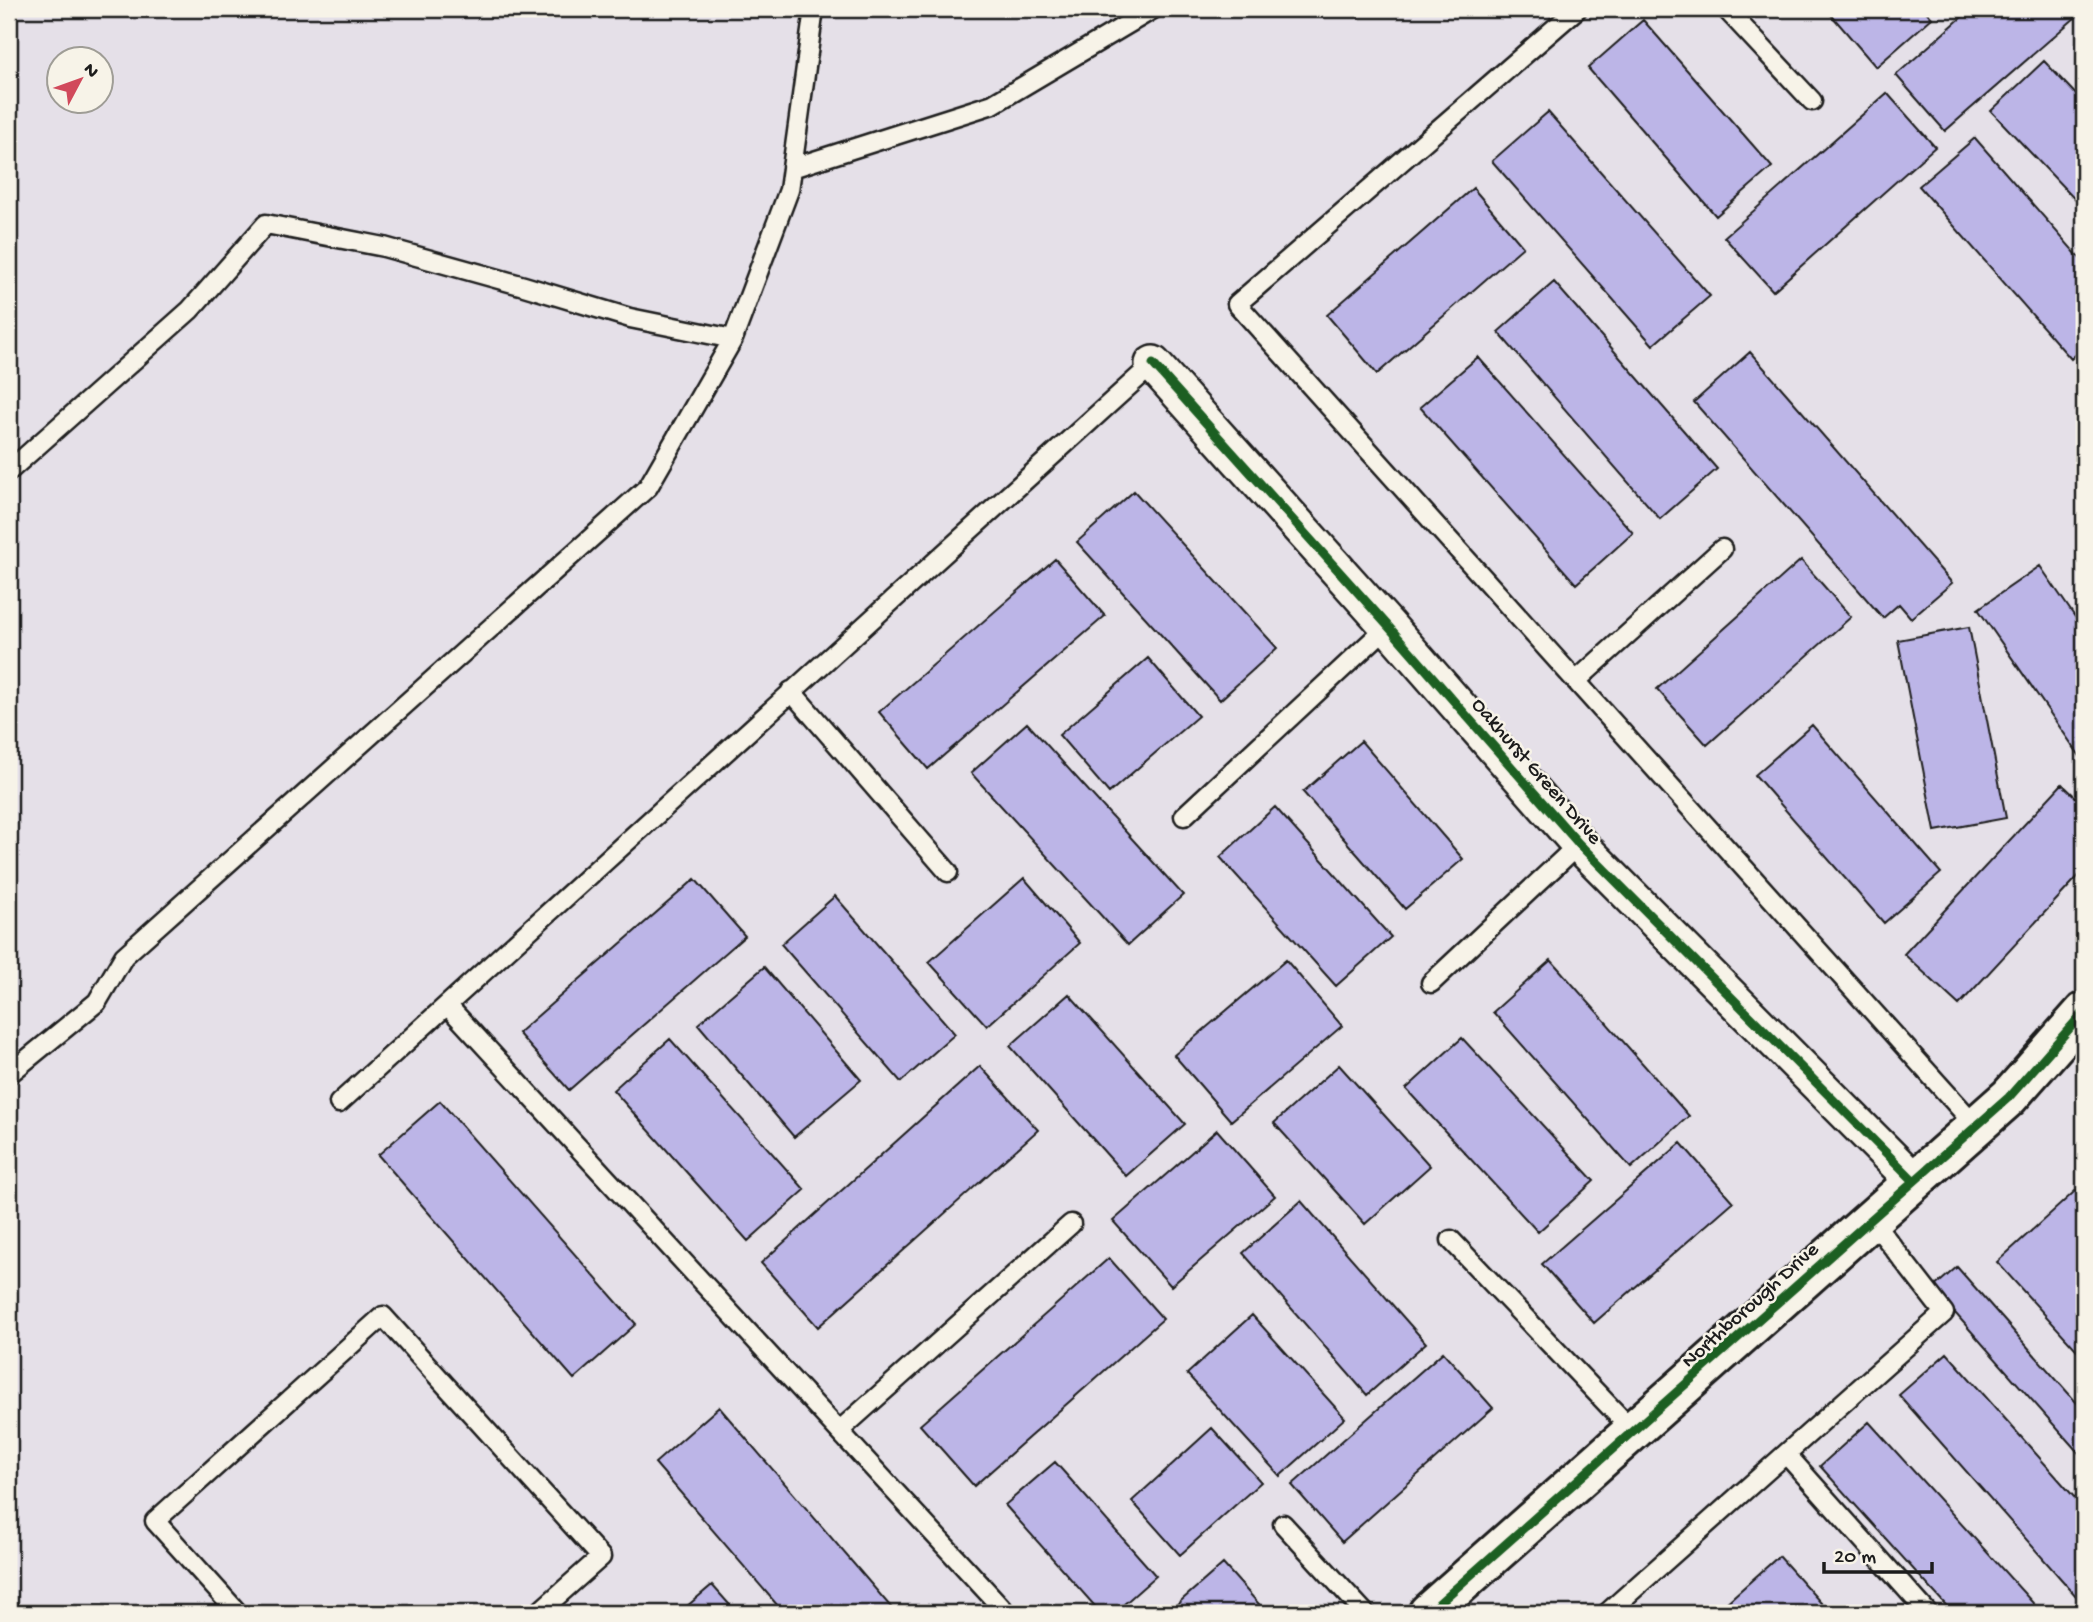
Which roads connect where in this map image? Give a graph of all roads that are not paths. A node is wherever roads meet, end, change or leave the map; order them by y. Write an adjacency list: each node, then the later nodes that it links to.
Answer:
1 (814, 9): 6 (lane)
2 (1153, 9): 6 (lane)
3 (1577, 9): 12 (lane)
4 (1726, 9): 5 (lane)
5 (1812, 101)
6 (792, 168): 7 (lane)
7 (733, 339): 9 (lane); 20 (lane)
8 (1153, 364): 11 (street, Oakhurst Green Drive); 13 (lane)
9 (9, 471)
10 (1722, 549): 12 (lane)
11 (1388, 626): 14 (lane); 15 (street, Oakhurst Green Drive)
12 (1577, 681): 22 (lane)
13 (791, 691): 16 (lane); 18 (lane)
14 (1184, 816)
15 (1579, 844): 17 (lane); 23 (street, Oakhurst Green Drive)
16 (948, 872)
17 (1432, 983)
18 (447, 1005): 21 (lane); 27 (lane)
19 (2084, 1012): 22 (street, Northborough Drive)
20 (9, 1074)
21 (339, 1103)
22 (1976, 1126): 23 (street, Northborough Drive)
23 (1914, 1181): 24 (street, Northborough Drive)
24 (1871, 1219): 28 (street, Northborough Drive); 29 (lane)
25 (1070, 1224): 27 (lane)
26 (1451, 1240): 28 (lane)
27 (839, 1431): 33 (lane)
28 (1633, 1431): 35 (street, Northborough Drive)
29 (1786, 1454): 36 (lane); 37 (lane)
30 (1283, 1524): 34 (lane)
31 (238, 1613): 32 (lane)
32 (538, 1613)
33 (1003, 1613)
34 (1365, 1613)
35 (1429, 1613)
36 (1607, 1613)
37 (1928, 1613)

